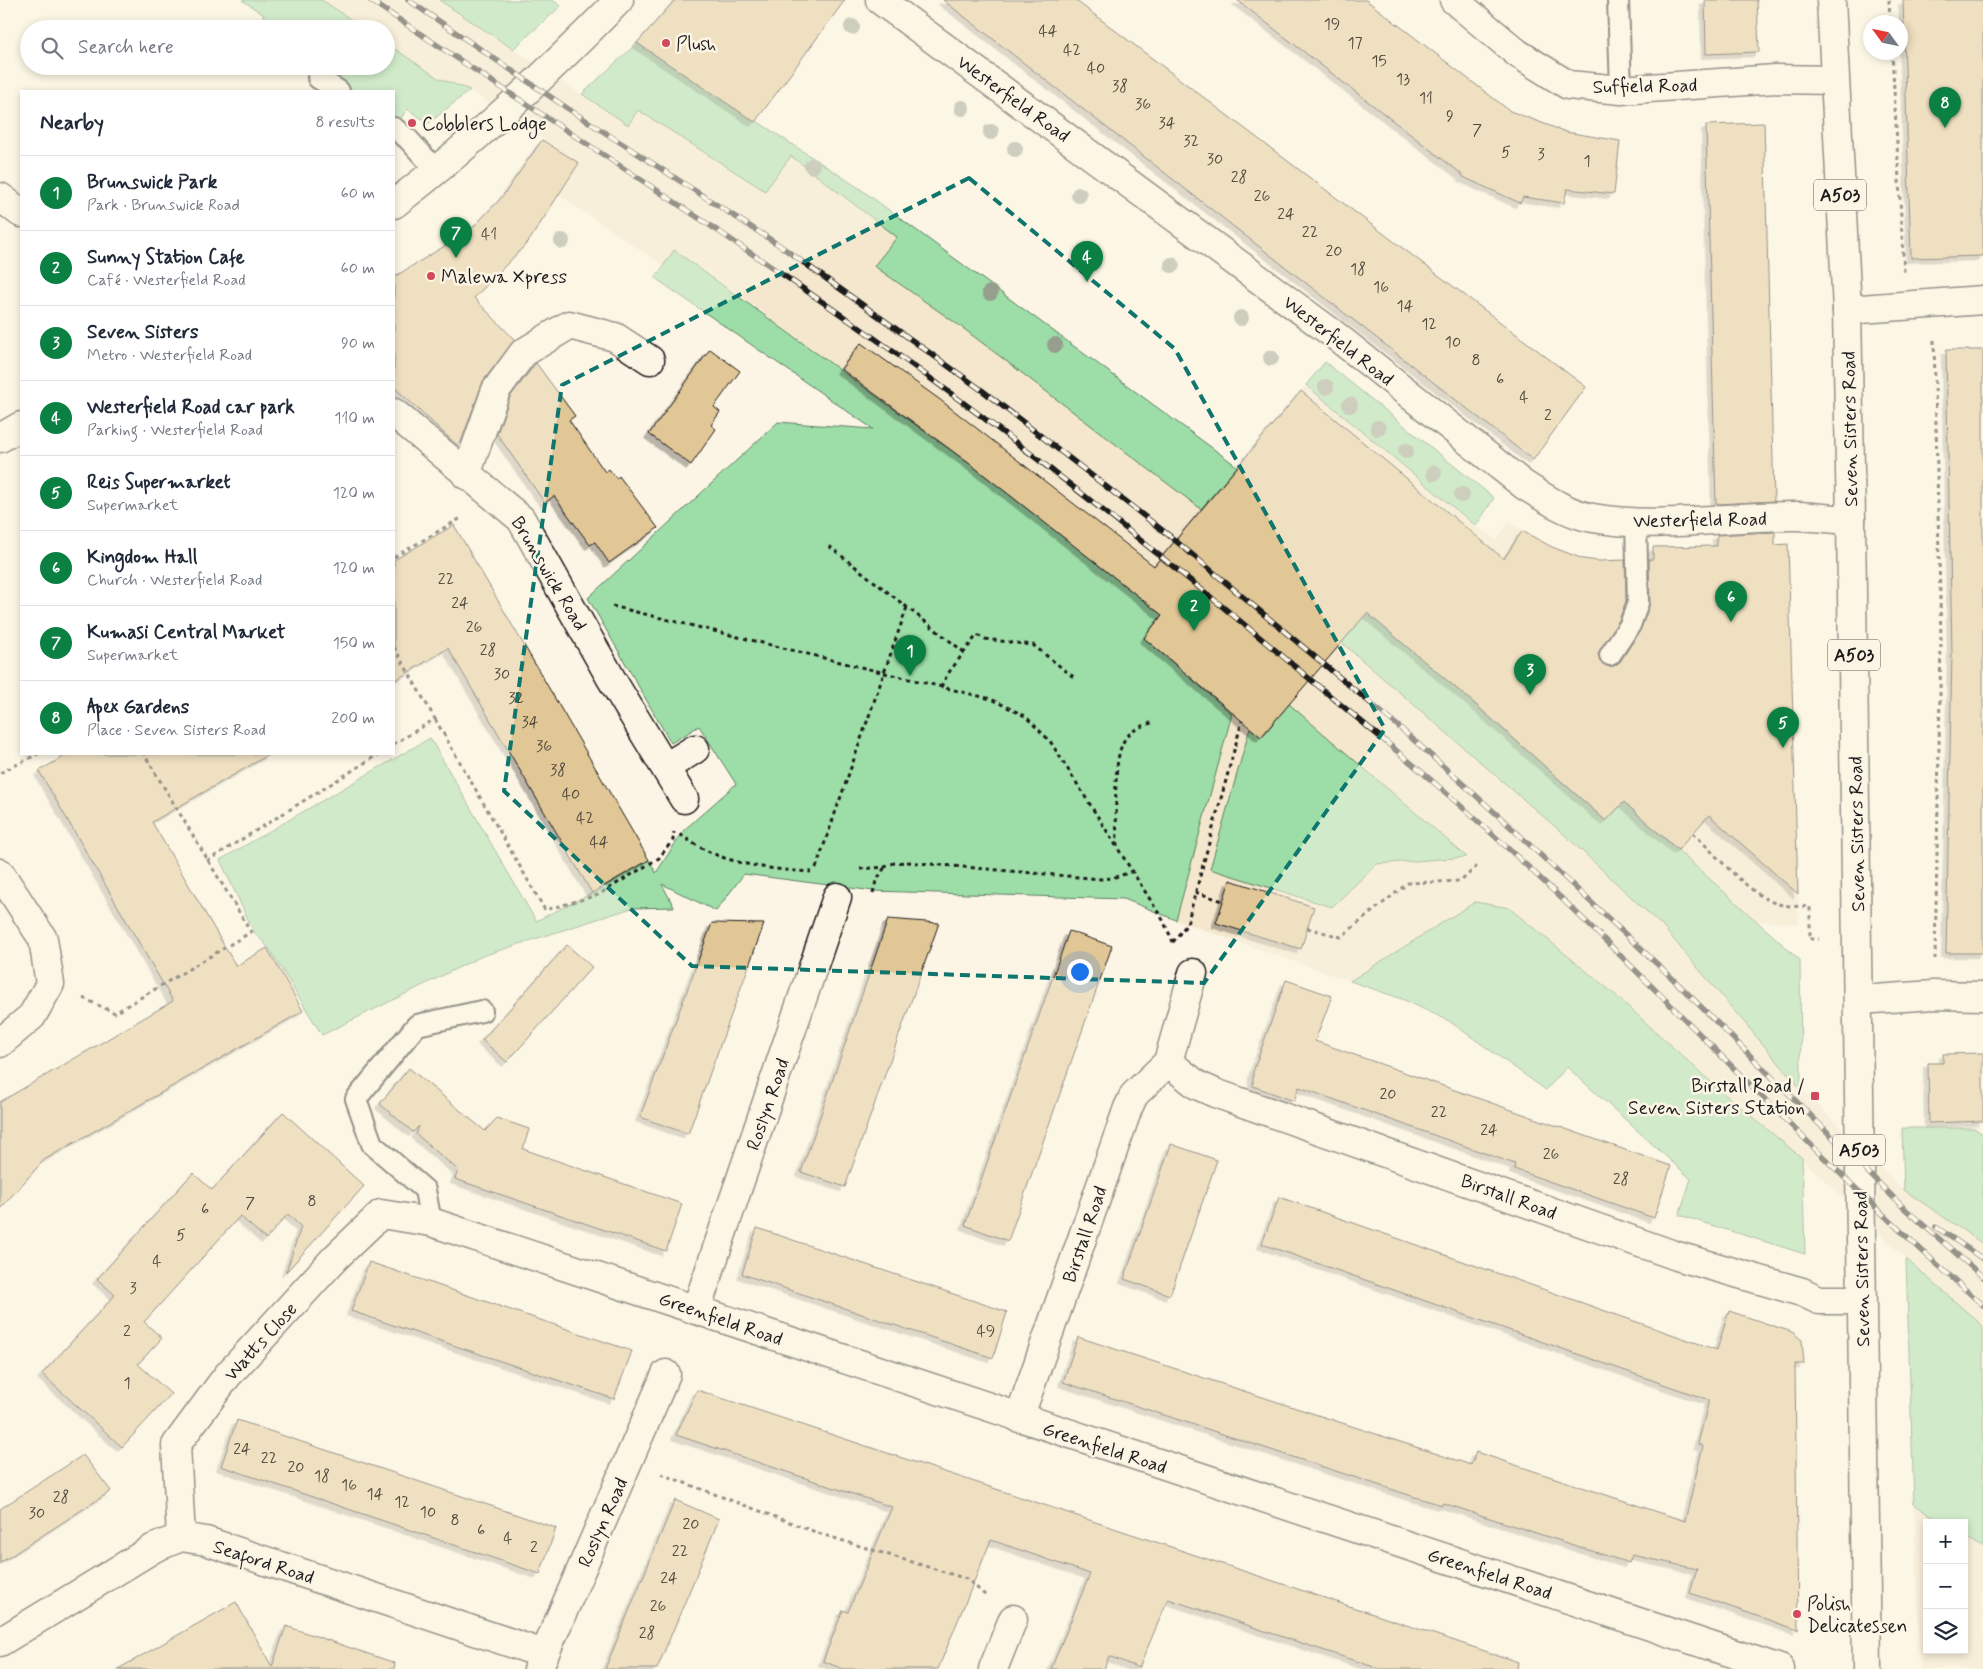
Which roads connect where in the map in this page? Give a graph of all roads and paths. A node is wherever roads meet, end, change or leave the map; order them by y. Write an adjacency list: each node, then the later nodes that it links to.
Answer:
1 (619, 0): 14 (main road)
2 (880, 0): 29 (main road, Westerfield Road)
3 (1454, 0): 12 (main road, Suffield Road)
4 (1618, 0): 12 (lane)
5 (1831, 0): 10 (main road, Seven Sisters Road / A503)
6 (1889, 0): 7 (path)
7 (1890, 15)
8 (1892, 60): 18 (path)
9 (318, 78): 11 (lane)
10 (1834, 80): 12 (main road, Suffield Road); 21 (main road, Seven Sisters Road / A503)
11 (337, 90)
12 (1620, 90)
13 (395, 129): 14 (lane)
14 (437, 171): 16 (main road)
15 (0, 197): 17 (main road)
16 (395, 203)
17 (20, 212)
18 (1904, 277)
19 (1983, 300): 20 (main road)
20 (1933, 304): 21 (main road); 72 (path)
21 (1847, 310): 28 (main road, Seven Sisters Road / A503)
22 (650, 360): 26 (main road)
23 (395, 414): 26 (main road, Brunswick Road)
24 (20, 427): 25 (main road)
25 (0, 438)
26 (466, 475): 27 (main road, Brunswick Road)
27 (496, 498): 31 (path); 33 (main road, Brunswick Road)
28 (1851, 520): 29 (main road, Westerfield Road); 74 (main road, Seven Sisters Road / A503)
29 (1636, 521): 36 (lane)
30 (829, 546): 32 (path)
31 (395, 556)
32 (907, 607): 35 (path); 37 (path)
33 (576, 614): 37 (path); 48 (main road, Brunswick Road)
34 (395, 649): 40 (path)
35 (964, 652): 38 (path); 39 (path)
36 (1610, 655)
37 (884, 674): 39 (path); 60 (path)
38 (1076, 679)
39 (941, 688): 54 (path)
40 (435, 719): 43 (path); 51 (path)
41 (1154, 722): 54 (path)
42 (1242, 722): 65 (path)
43 (395, 743)
44 (694, 749): 48 (main road)
45 (36, 755): 49 (path)
46 (145, 755): 55 (path)
47 (377, 755): 55 (path)
48 (666, 767): 50 (main road, Brunswick Road)
49 (0, 773)
50 (684, 798)
51 (674, 829)
52 (1693, 833): 69 (path)
53 (680, 834): 60 (path)
54 (1118, 847): 61 (path)
55 (207, 862): 71 (path)
56 (1477, 866): 68 (path)
57 (885, 867): 58 (path); 61 (path); 64 (path)
58 (851, 869)
59 (824, 871): 60 (path)
60 (815, 872): 63 (path)
61 (1131, 872): 65 (path)
62 (0, 873): 71 (main road)
63 (813, 878)
64 (874, 891)
65 (1195, 892): 67 (path)
66 (837, 897): 80 (main road, Roslyn Road)
67 (1223, 901)
68 (1307, 928)
69 (1819, 939)
70 (1193, 973): 77 (main road)
71 (50, 984): 76 (main road)
72 (1934, 994): 73 (main road); 74 (main road)
73 (1983, 996)
74 (1859, 1000): 79 (main road, Seven Sisters Road / A503)
75 (482, 1011): 78 (lane)
76 (0, 1043)
77 (1168, 1062): 79 (main road, Birstall Road); 82 (main road, Birstall Road)
78 (431, 1222): 80 (main road, Greenfield Road); 84 (main road, Watts Close)
79 (1860, 1300): 91 (main road, Seven Sisters Road / A503)
80 (696, 1310): 82 (main road, Greenfield Road)
81 (666, 1374): 88 (main road, Roslyn Road)
82 (1019, 1418): 90 (main road, Greenfield Road)
83 (664, 1476): 85 (path)
84 (181, 1537): 87 (main road); 88 (main road, Seaford Road)
85 (967, 1579)
86 (1013, 1619): 89 (main road)
87 (0, 1642)
88 (541, 1661)
89 (993, 1669)
90 (1780, 1669)
91 (1867, 1669)

